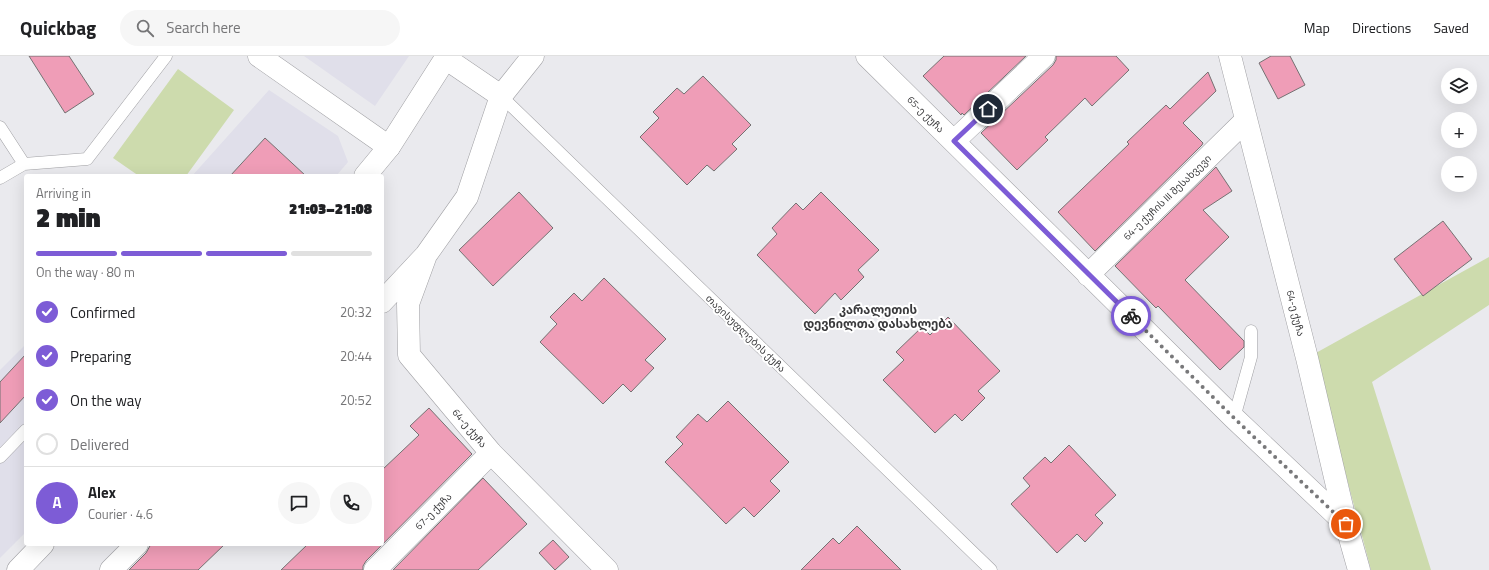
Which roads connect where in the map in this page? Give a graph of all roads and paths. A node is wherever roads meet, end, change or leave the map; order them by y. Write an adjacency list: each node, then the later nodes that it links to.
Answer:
1 (166, 56): 13 (lane)
2 (258, 56): 12 (street)
3 (533, 56): 8 (street)
4 (867, 56): 11 (street, 65-ე ქუჩა)
5 (1044, 56): 11 (street)
6 (1230, 56): 9 (street, 64-ე ქუჩა)
7 (446, 57): 8 (street); 12 (street)
8 (501, 96): 16 (street); 31 (lane, თავისუფლების ქუჩა)
9 (1246, 120): 17 (street, 64-ე ქუჩის III შესახვევი); 24 (street, 64-ე ქუჩა)
10 (0, 127): 13 (lane)
11 (954, 141): 17 (street, 65-ე ქუჩა)
12 (389, 147): 14 (street)
13 (24, 164): 15 (lane)
14 (367, 174)
15 (0, 178)
16 (426, 255): 18 (street); 22 (street, 64-ე ქუჩა)
17 (1088, 275): 20 (street, 65-ე ქუჩა)
18 (384, 300)
19 (1251, 331): 20 (lane)
20 (1234, 418): 24 (street, 65-ე ქუჩა)
21 (24, 432): 23 (lane)
22 (491, 453): 29 (street, 67-ე ქუჩა); 30 (street, 64-ე ქუჩა)
23 (0, 457)
24 (1346, 524): 32 (street, 64-ე ქუჩა)
25 (41, 546): 27 (street)
26 (135, 546): 28 (street)
27 (18, 570)
28 (110, 570)
29 (376, 570)
30 (607, 570)
31 (991, 570)
32 (1359, 570)

